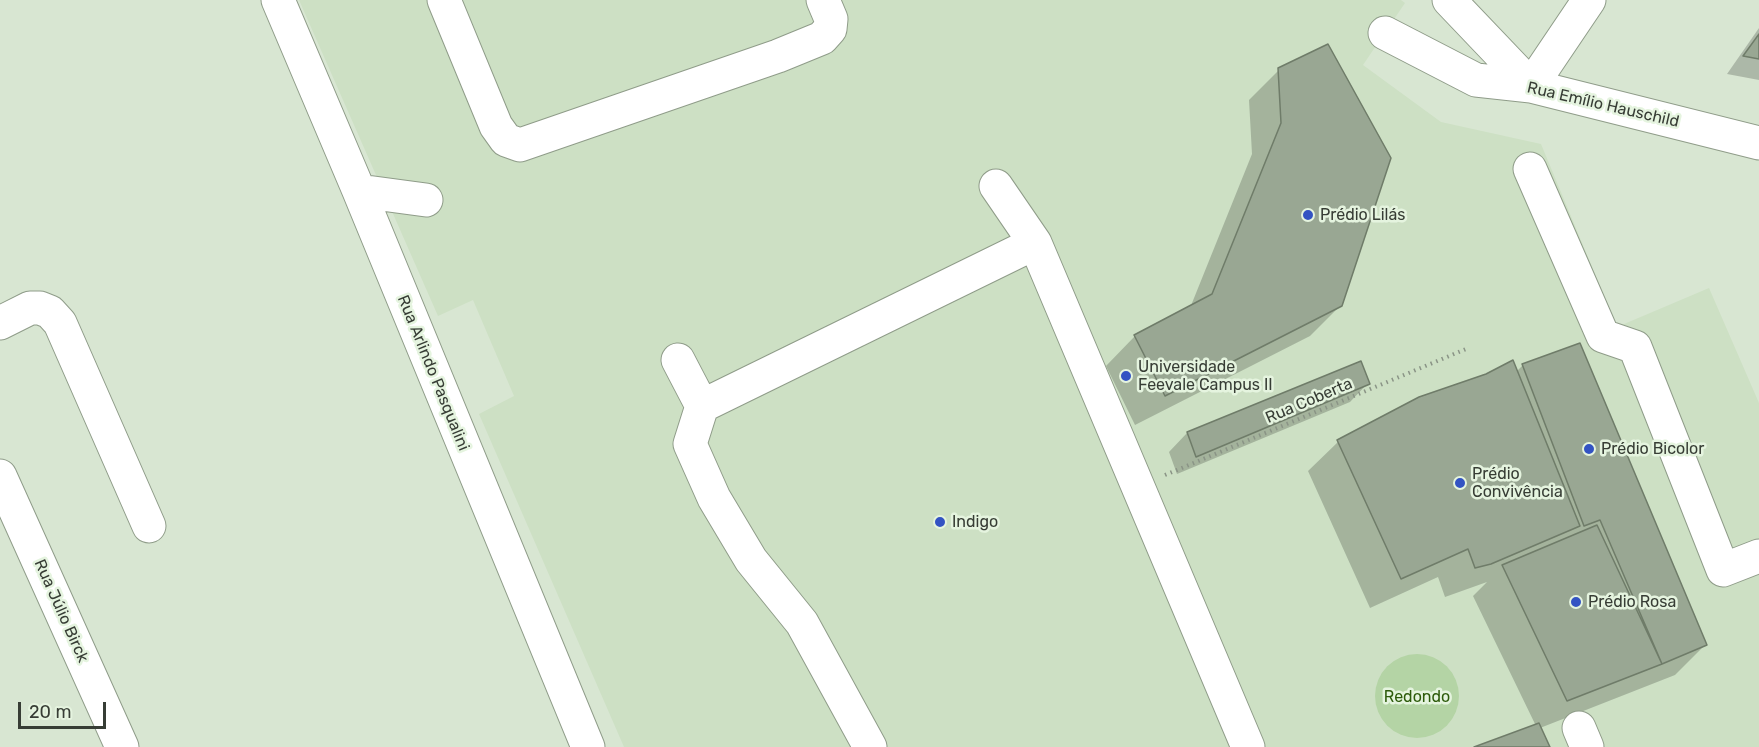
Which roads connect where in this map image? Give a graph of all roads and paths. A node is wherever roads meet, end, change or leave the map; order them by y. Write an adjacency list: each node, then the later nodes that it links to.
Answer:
1 (278, 0): 11 (street, Rua Arlindo Pasqualini)
2 (444, 0): 3 (street)
3 (823, 0)
4 (1449, 0): 7 (street)
5 (1589, 0): 7 (street)
6 (1385, 33): 7 (street, Rua Emílio Hauschild)
7 (1531, 86): 8 (street, Rua Emílio Hauschild)
8 (1759, 143)
9 (1530, 169): 21 (street)
10 (996, 186): 13 (street)
11 (359, 191): 12 (street); 23 (street, Rua Arlindo Pasqualini)
12 (426, 200)
13 (1035, 243): 17 (street); 25 (street)
14 (0, 322): 20 (street)
15 (1466, 348): 19 (path, Rua Coberta)
16 (678, 360): 17 (street)
17 (702, 406): 24 (street)
18 (0, 476): 22 (street, Rua Júlio Birck)
19 (1162, 476)
20 (149, 526)
21 (1759, 556)
22 (122, 747)
23 (588, 747)
24 (870, 747)
25 (1248, 747)

